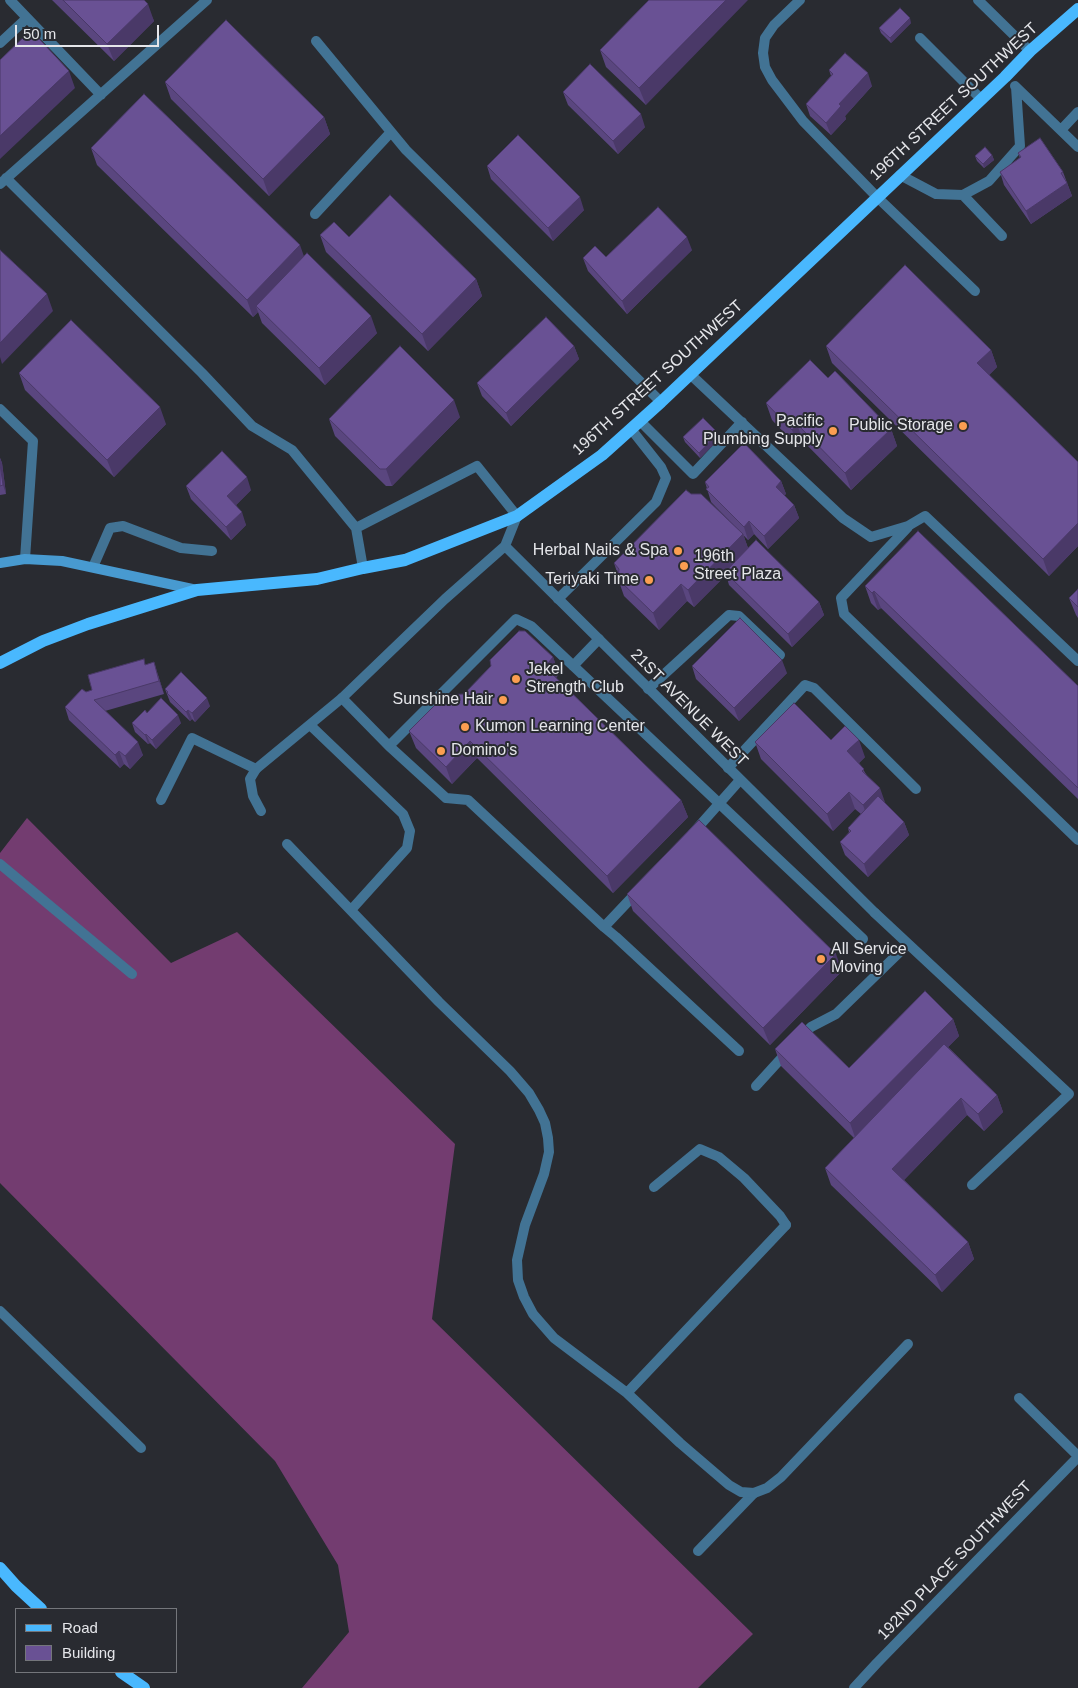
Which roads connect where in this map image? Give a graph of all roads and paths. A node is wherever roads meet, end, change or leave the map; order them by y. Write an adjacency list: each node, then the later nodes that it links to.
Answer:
1 (10, 0): 6 (street)
2 (207, 0): 13 (street)
3 (800, 0): 22 (street)
4 (978, 0): 10 (street)
5 (1078, 9): 10 (main road, 196TH STREET SOUTHWEST)
6 (26, 18): 9 (street); 13 (street)
7 (920, 38): 14 (street)
8 (316, 41): 17 (street)
9 (0, 43)
10 (1030, 51): 11 (main road, 196TH STREET SOUTHWEST)
11 (1006, 77): 12 (street); 14 (main road, 196TH STREET SOUTHWEST)
12 (1016, 87): 16 (street); 21 (street)
13 (100, 95): 20 (street)
14 (981, 100): 19 (main road, 196TH STREET SOUTHWEST)
15 (1078, 112): 16 (street)
16 (1061, 130): 18 (street)
17 (391, 132): 23 (street); 27 (street)
18 (1078, 147)
19 (900, 175): 21 (street); 22 (main road, 196TH STREET SOUTHWEST)
20 (3, 181): 33 (street)
21 (963, 195): 24 (street)
22 (878, 197): 25 (street); 26 (main road, 196TH STREET SOUTHWEST)
23 (315, 214)
24 (1002, 236)
25 (975, 291)
26 (690, 374): 27 (main road, 196TH STREET SOUTHWEST); 29 (street)
27 (661, 402): 30 (main road, 196TH STREET SOUTHWEST)
28 (0, 409): 36 (street)
29 (742, 422): 30 (street); 32 (street)
30 (636, 425): 31 (main road, 196TH STREET SOUTHWEST); 41 (street)
31 (517, 516): 33 (street); 34 (street); 39 (main road, 196TH STREET SOUTHWEST)
32 (908, 526): 44 (street); 59 (street)
33 (356, 528): 39 (street)
34 (505, 546): 41 (street, 21ST AVENUE WEST); 48 (street)
35 (212, 551): 38 (street)
36 (25, 559): 37 (street); 38 (street)
37 (0, 564)
38 (93, 567): 40 (street)
39 (363, 568): 40 (main road, 196TH STREET SOUTHWEST)
40 (197, 590): 45 (main road, 196TH STREET SOUTHWEST)
41 (558, 599): 42 (street, 21ST AVENUE WEST)
42 (599, 639): 46 (street); 47 (street, 21ST AVENUE WEST)
43 (780, 655): 47 (street)
44 (1078, 661)
45 (0, 664)
46 (574, 666): 50 (street); 56 (street)
47 (648, 689): 51 (street, 21ST AVENUE WEST)
48 (342, 698): 49 (street); 50 (street)
49 (310, 725): 52 (street); 63 (street)
50 (389, 746): 64 (street)
51 (728, 768): 53 (street, 21ST AVENUE WEST); 54 (street)
52 (256, 769): 55 (street); 57 (street)
53 (740, 780): 56 (street); 66 (street, 21ST AVENUE WEST)
54 (916, 789)
55 (161, 800)
56 (720, 804): 58 (street); 65 (street)
57 (261, 811)
58 (686, 840)
59 (1078, 840)
60 (287, 844): 63 (street)
61 (0, 864): 67 (street)
62 (645, 884): 64 (street)
63 (351, 910): 74 (street)
64 (604, 927): 68 (street)
65 (863, 939)
66 (908, 944): 69 (street); 70 (street, 21ST AVENUE WEST)
67 (132, 974)
68 (739, 1051)
69 (756, 1086)
70 (972, 1185)
71 (654, 1187): 74 (street)
72 (0, 1311): 76 (street)
73 (908, 1344): 78 (street)
74 (627, 1393): 78 (street)
75 (1019, 1398): 77 (street)
76 (141, 1448)
77 (1078, 1456): 84 (street, 192ND PLACE SOUTHWEST)
78 (754, 1493): 79 (street)
79 (698, 1552)
80 (0, 1568): 81 (main road)
81 (41, 1608)
82 (122, 1673): 83 (main road)
83 (144, 1688)
84 (854, 1688)

